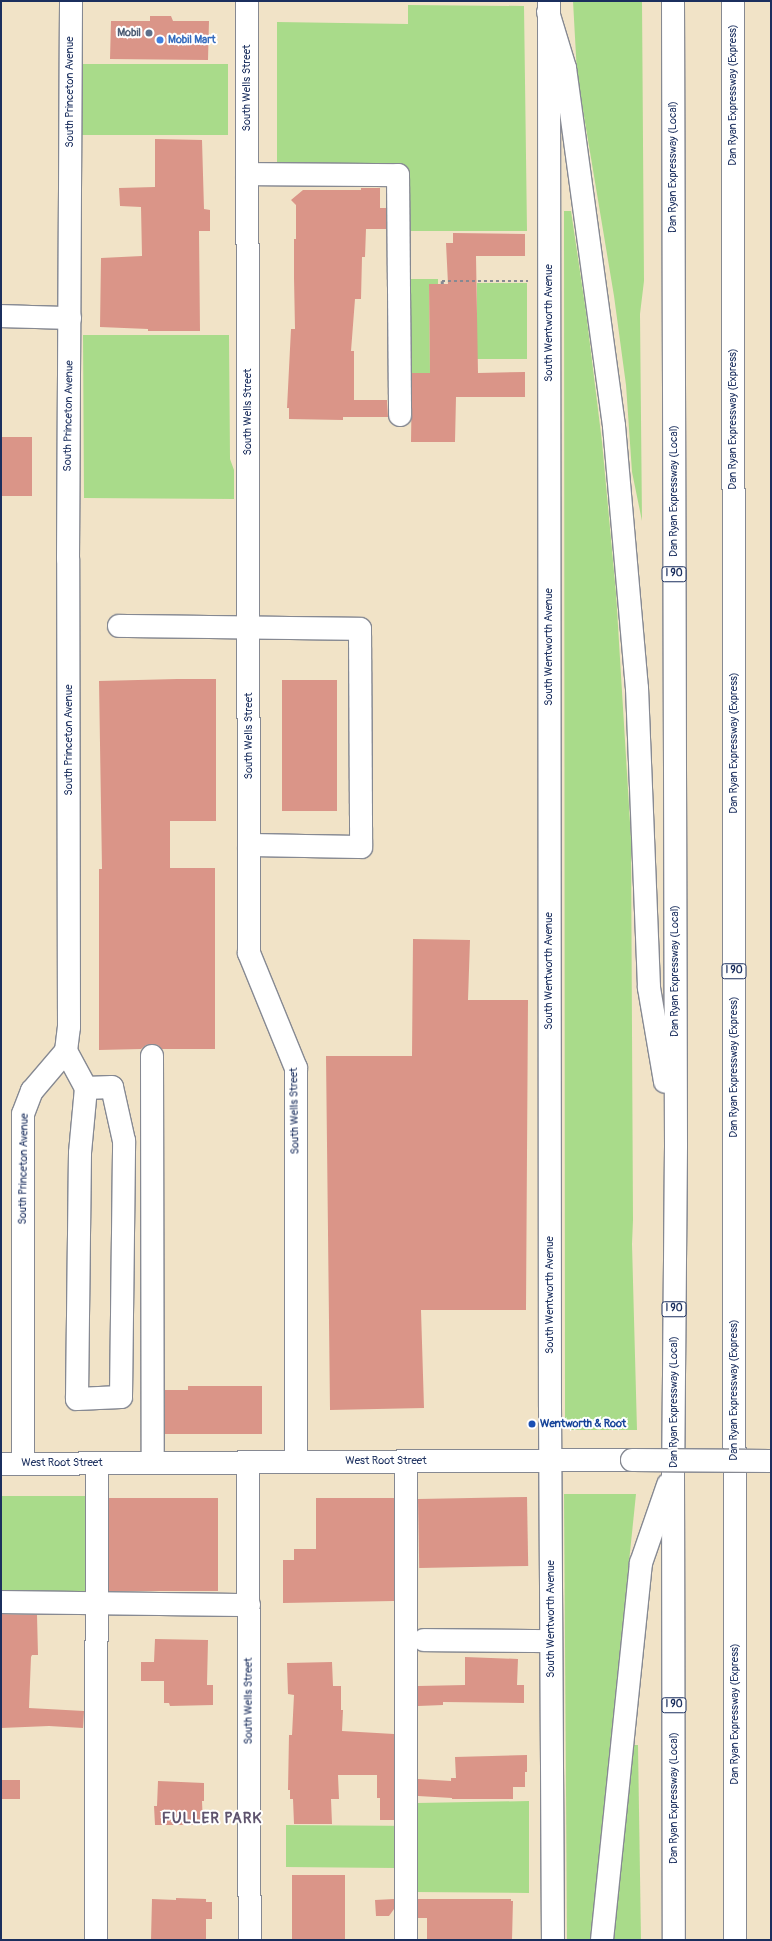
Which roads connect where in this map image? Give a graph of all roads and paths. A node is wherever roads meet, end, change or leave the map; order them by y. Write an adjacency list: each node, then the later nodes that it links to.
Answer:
1 (71, 1): 10 (main road, South Princeton Avenue)
2 (246, 1): 6 (main road, South Wells Street)
3 (673, 1): 18 (main road, Dan Ryan Expressway (Local) / I 90)
4 (733, 1): 40 (main road, Dan Ryan Expressway (Express) / I 90)
5 (548, 6): 18 (main road); 19 (main road, South Wentworth Avenue)
6 (247, 174): 11 (main road); 13 (main road, South Wells Street)
7 (530, 281): 8 (path)
8 (442, 284)
9 (1, 316): 10 (main road)
10 (70, 318): 15 (main road, South Princeton Avenue)
11 (400, 415)
12 (120, 626): 13 (main road)
13 (248, 627): 14 (main road, South Wells Street); 14 (main road)
14 (249, 845): 23 (main road, South Wells Street)
15 (66, 1051): 17 (main road); 27 (main road, South Princeton Avenue)
16 (152, 1056): 25 (main road)
17 (86, 1088): 17 (main road)
18 (676, 1146): 28 (main road, Dan Ryan Expressway (Local) / I 90)
19 (550, 1460): 20 (main road, West Root Street, bridge); 21 (main road, West Root Street); 33 (main road, South Wentworth Avenue)
20 (771, 1460)
21 (406, 1461): 23 (main road, West Root Street); 36 (main road)
22 (248, 1462): 23 (main road, West Root Street); 25 (main road, West Root Street); 31 (main road, South Wells Street)
23 (296, 1462)
24 (97, 1463): 25 (main road, West Root Street); 27 (main road, West Root Street); 30 (main road)
25 (153, 1463)
26 (1, 1464): 27 (main road, West Root Street)
27 (23, 1464)
28 (673, 1471): 38 (main road); 39 (main road, Dan Ryan Expressway (Local) / I 90)
29 (1, 1602): 30 (main road)
30 (96, 1603): 31 (main road); 34 (main road)
31 (249, 1605): 35 (main road, South Wells Street)
32 (424, 1640): 33 (main road)
33 (551, 1641): 37 (main road, South Wentworth Avenue)
34 (96, 1940)
35 (250, 1940)
36 (406, 1940)
37 (553, 1940)
38 (602, 1940)
39 (674, 1940)
40 (735, 1940)

